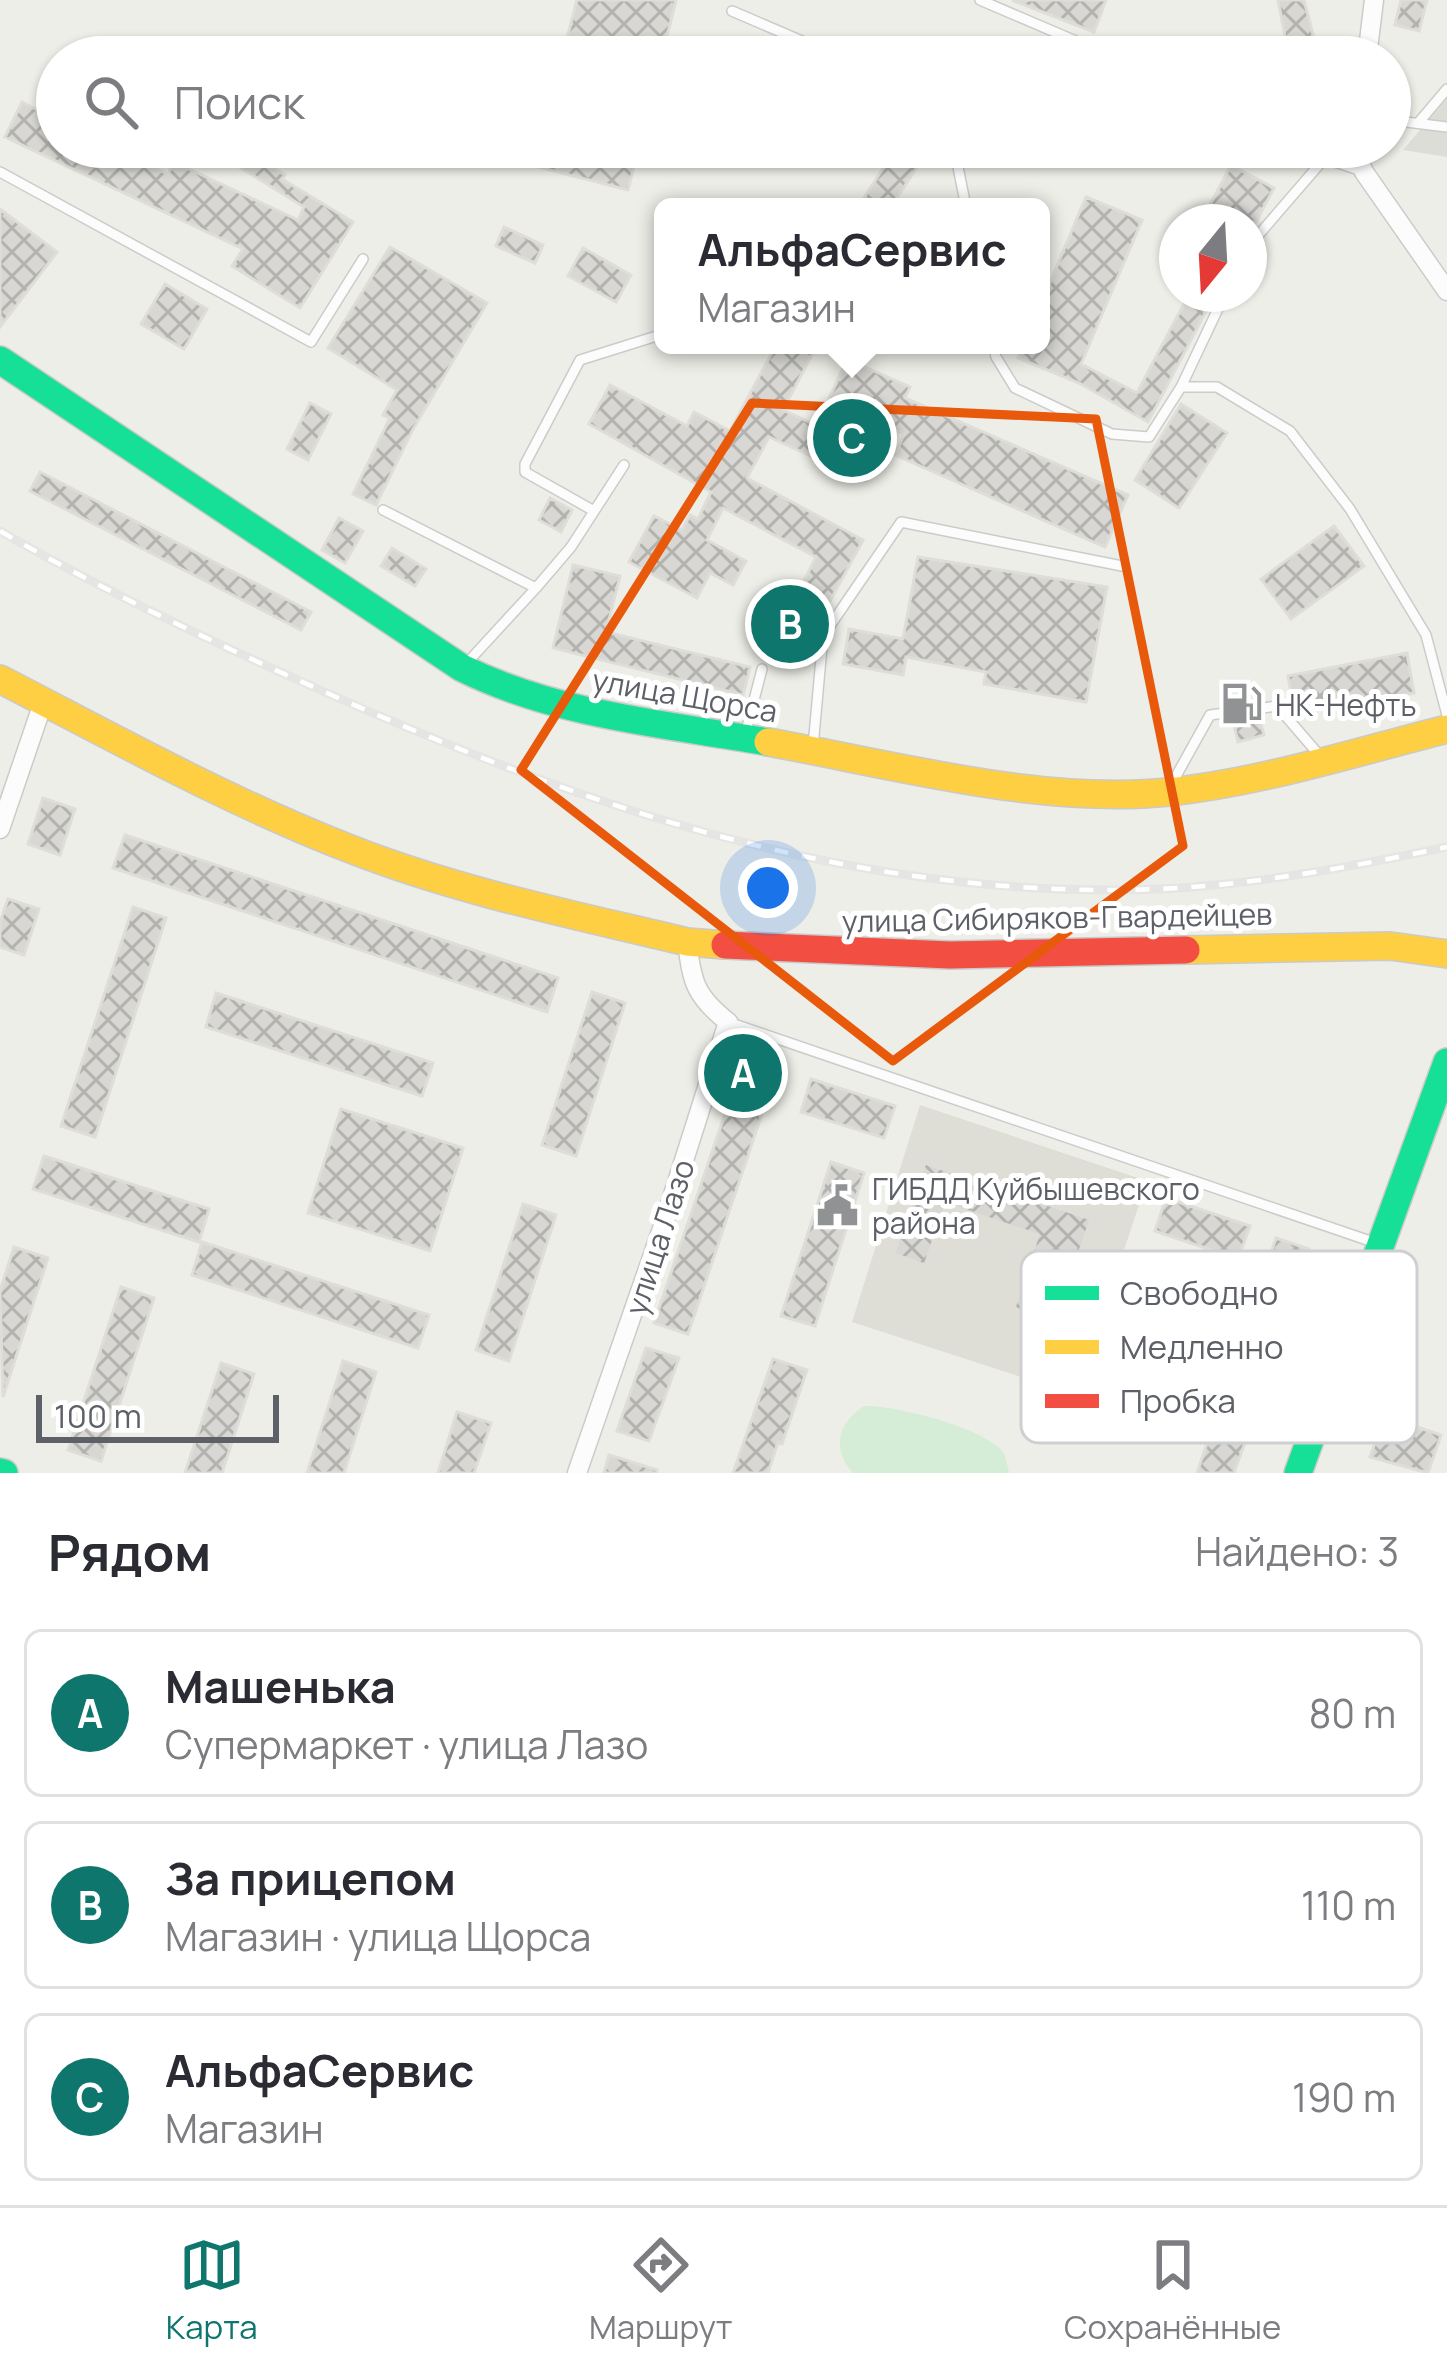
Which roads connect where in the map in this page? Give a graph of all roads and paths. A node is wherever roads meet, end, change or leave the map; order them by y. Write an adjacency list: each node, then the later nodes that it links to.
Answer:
1 (980, 0): 5 (lane)
2 (1374, 0): 6 (street)
3 (732, 11): 4 (lane)
4 (790, 36)
5 (1064, 36)
6 (1369, 36)
7 (1447, 89): 9 (lane)
8 (1411, 121): 9 (lane)
9 (1419, 122): 10 (lane)
10 (1447, 127)
11 (958, 168): 17 (lane)
12 (1316, 168): 18 (lane)
13 (1352, 168): 16 (lane)
14 (1362, 168): 16 (street)
15 (0, 172): 19 (lane)
16 (1364, 172): 20 (street)
17 (964, 198)
18 (1267, 225)
19 (363, 259)
20 (1447, 290)
21 (1216, 312): 25 (lane)
22 (654, 336): 28 (lane)
23 (995, 354): 25 (lane)
24 (0, 360): 31 (street, улица Щорса)
25 (1180, 387): 35 (lane)
26 (624, 465): 28 (lane)
27 (383, 510): 30 (lane)
28 (594, 511): 30 (lane)
29 (1122, 566): 38 (lane)
30 (536, 588): 31 (lane)
31 (463, 668): 37 (street, улица Щорса)
32 (762, 669): 37 (lane)
33 (0, 680): 34 (street, улица Сибиряков-Гвардейцев)
34 (43, 703): 41 (street); 42 (street, улица Сибиряков-Гвардейцев)
35 (1447, 715)
36 (1447, 729): 39 (street, улица Щорса)
37 (743, 740): 38 (street, улица Щорса)
38 (813, 752): 40 (street, улица Щорса)
39 (1323, 760): 40 (street, улица Щорса); 40 (lane)
40 (1167, 792)
41 (0, 830)
42 (687, 941): 43 (street, улица Сибиряков-Гвардейцев); 44 (street)
43 (1447, 954)
44 (728, 1022): 46 (lane); 49 (street, улица Лазо)
45 (1447, 1062): 46 (street)
46 (1380, 1244): 47 (street)
47 (1377, 1251)
48 (1309, 1443): 50 (street)
49 (577, 1473)
50 (1298, 1473)

